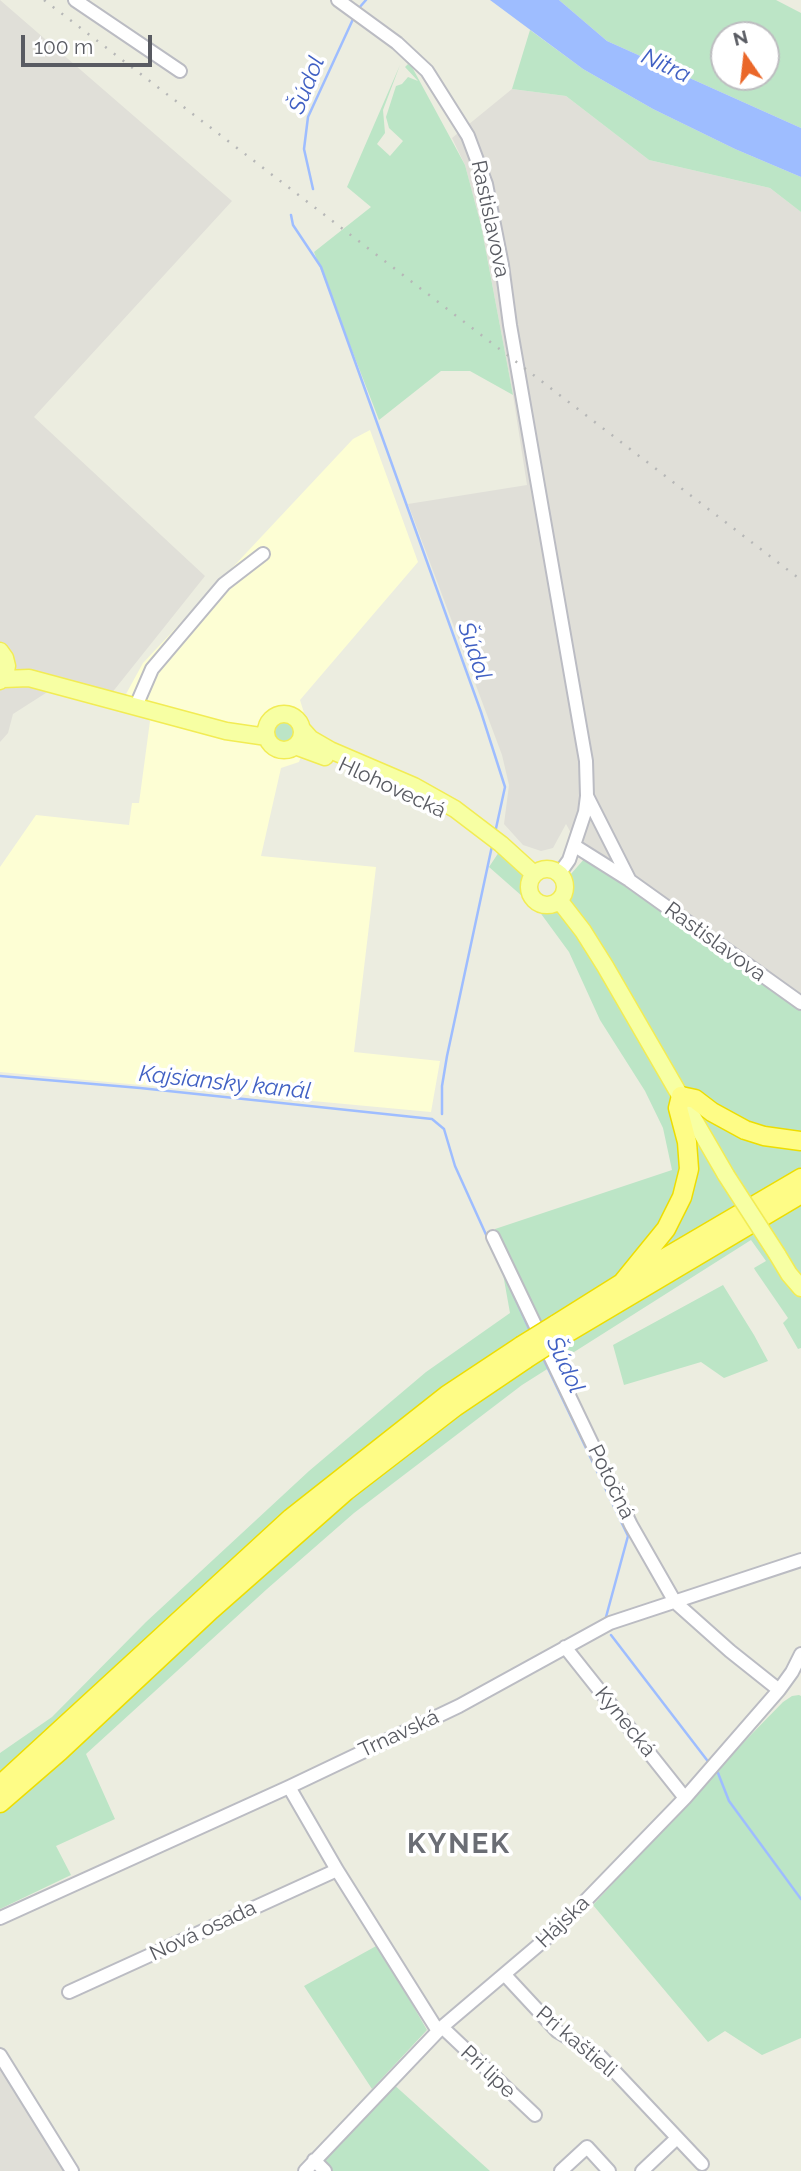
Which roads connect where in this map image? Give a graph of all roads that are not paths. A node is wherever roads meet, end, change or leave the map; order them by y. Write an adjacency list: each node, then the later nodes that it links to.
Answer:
1 (75, 0): 3 (street)
2 (338, 0): 10 (street, Rastislavova)
3 (180, 71)
4 (263, 554): 6 (street)
5 (2, 669): 6 (main road)
6 (136, 706): 8 (main road)
7 (302, 729): 8 (main road); 9 (main road); 11 (main road, Hlohovecká)
8 (268, 731): 9 (main road)
9 (295, 746): 11 (main road, Hlohovecká)
10 (587, 796): 12 (street); 15 (street, Rastislavova)
11 (494, 839): 14 (main road)
12 (575, 846): 13 (street); 15 (street, Rastislavova)
13 (563, 869): 14 (main road); 16 (main road); 17 (main road)
14 (534, 874): 16 (main road)
15 (629, 880): 18 (street, Rastislavova)
16 (559, 900): 17 (main road)
17 (572, 916): 19 (main road)
18 (801, 1003)
19 (681, 1096): 20 (highway); 24 (main road, bridge); 25 (highway)
20 (801, 1141)
21 (801, 1178): 25 (highway)
22 (801, 1194): 28 (highway)
23 (493, 1237): 31 (street, Potočná)
24 (789, 1273): 26 (main road); 27 (street)
25 (622, 1283): 28 (highway)
26 (801, 1288)
27 (801, 1295)
28 (559, 1331): 29 (highway, bridge)
29 (523, 1353): 36 (highway); 39 (highway)
30 (801, 1560): 31 (street, Trnavská)
31 (676, 1602): 32 (street, Trnavská); 35 (street, Potočná)
32 (565, 1647): 37 (street, Trnavská); 38 (street, Kynecká)
33 (801, 1654): 34 (street, Hájska)
34 (797, 1675): 35 (street, Hájska)
35 (779, 1690): 38 (street, Hájska)
36 (0, 1785)
37 (289, 1787): 40 (street); 41 (street, Trnavská)
38 (685, 1797): 42 (street, Hájska)
39 (0, 1803)
40 (337, 1870): 43 (street, Nová osada); 44 (street)
41 (0, 1918)
42 (505, 1975): 44 (street, Hájska); 47 (street, Pri kaštieli)
43 (69, 1992)
44 (440, 2029): 46 (street, Pri lipe); 48 (street, Hájska)
45 (0, 2055): 50 (street)
46 (535, 2115)
47 (677, 2138): 49 (street, Pri kaštieli); 55 (street)
48 (314, 2160): 51 (street, Hájska); 52 (street)
49 (702, 2164)
50 (72, 2171)
51 (305, 2171)
52 (325, 2171)
53 (561, 2171): 54 (street)
54 (609, 2171)
55 (642, 2171)

